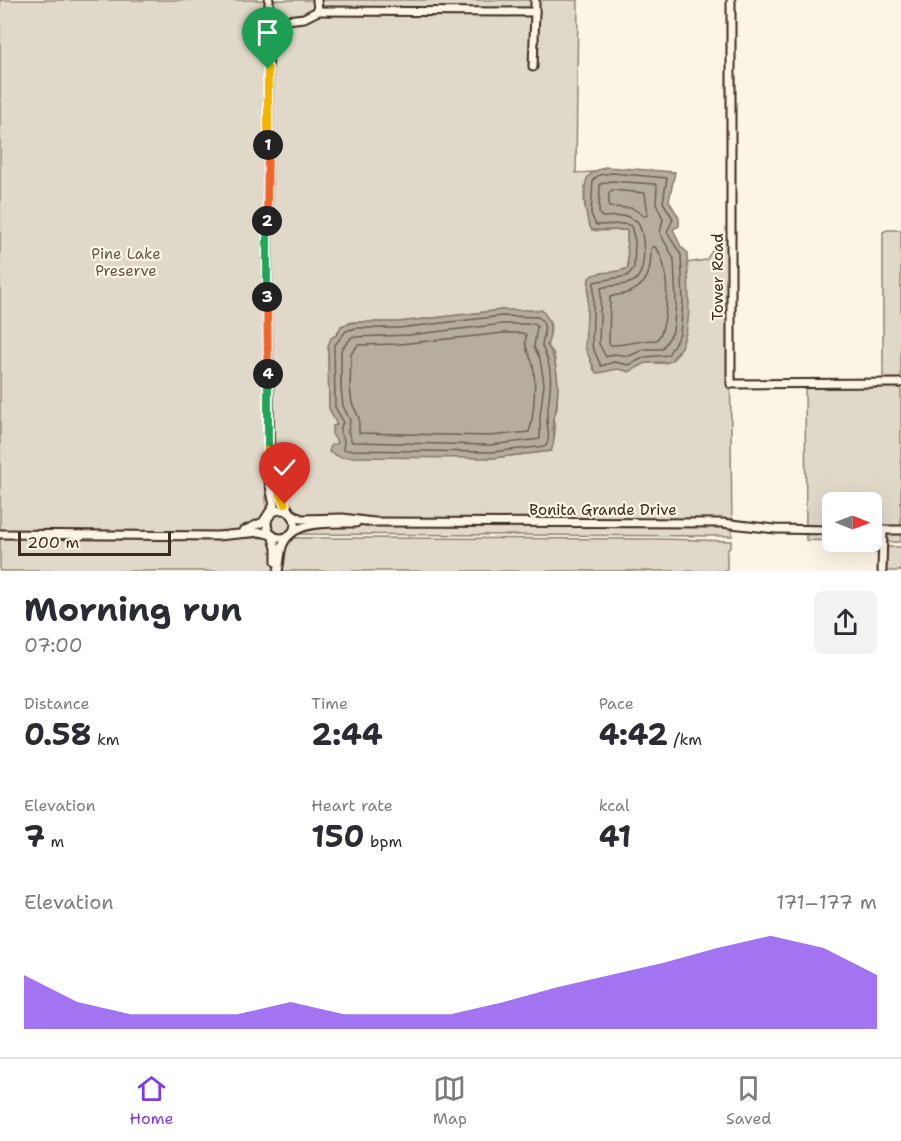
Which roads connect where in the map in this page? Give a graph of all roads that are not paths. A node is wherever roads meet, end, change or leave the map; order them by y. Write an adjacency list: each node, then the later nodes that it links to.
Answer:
1 (269, 0): 7 (street)
2 (318, 0): 5 (street)
3 (535, 0): 6 (street)
4 (731, 0): 10 (street, Tower Road)
5 (318, 11): 6 (street); 7 (street)
6 (535, 12): 8 (street)
7 (269, 22): 9 (street)
8 (533, 67)
9 (268, 380): 11 (street); 12 (street)
10 (901, 383)
11 (291, 513): 12 (street); 13 (street, Bonita Grande Drive); 20 (street)
12 (269, 515): 18 (street); 19 (street)
13 (373, 522): 14 (street, Bonita Grande Drive); 20 (street, Bonita Grande Drive)
14 (822, 530)
15 (883, 530): 16 (street); 22 (street)
16 (901, 530)
17 (0, 534): 19 (street)
18 (272, 535): 19 (street); 20 (street); 21 (street)
19 (215, 536)
20 (288, 536): 21 (street)
21 (277, 571)
22 (882, 571)

